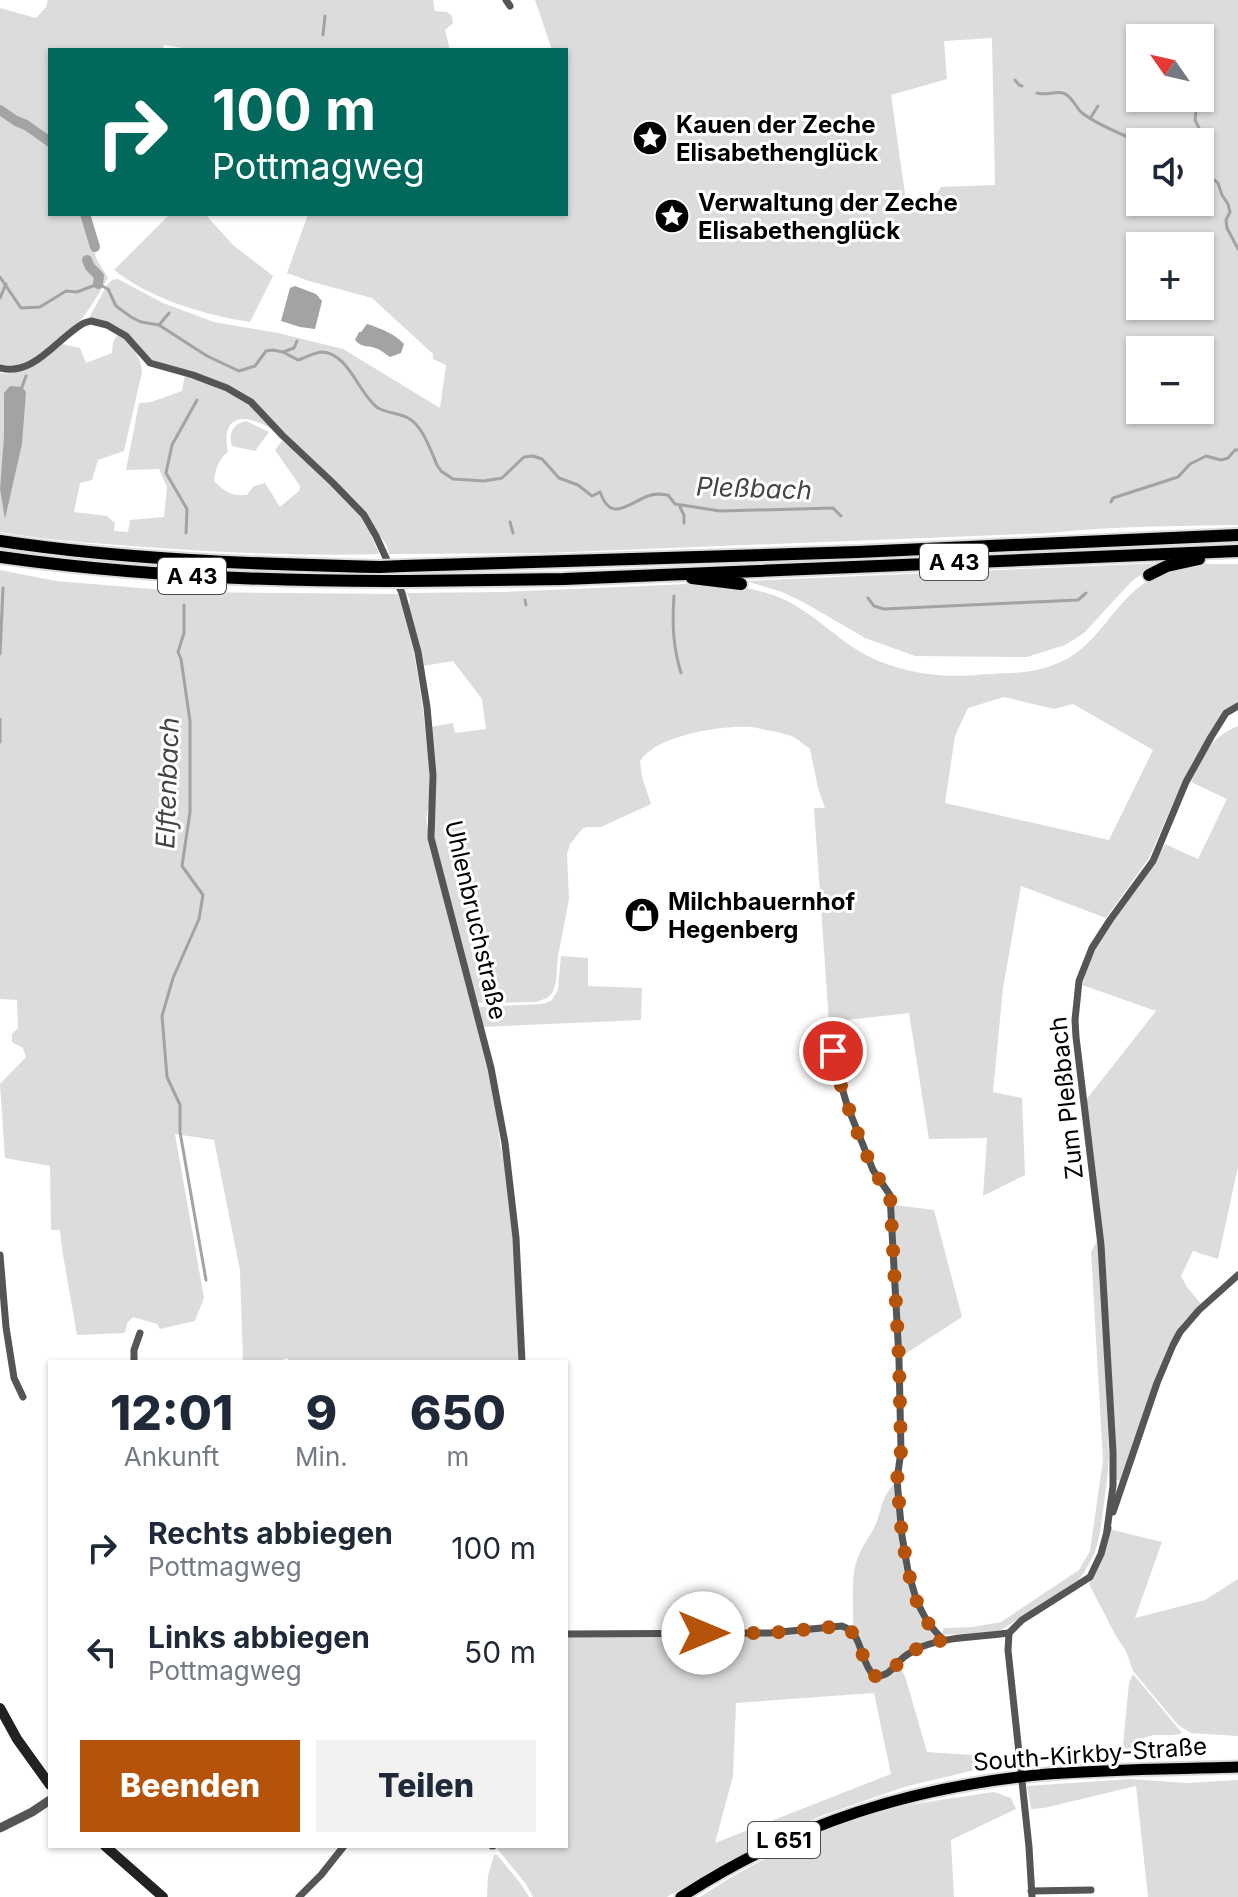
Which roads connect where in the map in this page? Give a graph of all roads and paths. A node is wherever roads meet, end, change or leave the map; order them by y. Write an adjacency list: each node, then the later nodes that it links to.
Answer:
1 (0, 368): 15 (street, Uhlenbruchstraße)
2 (1238, 535): 3 (highway, A 43, bridge)
3 (0, 541)
4 (1238, 553): 6 (highway, A 43); 7 (highway)
5 (0, 557): 6 (highway, A 43, bridge)
6 (669, 574): 8 (highway)
7 (1149, 575)
8 (741, 584)
9 (1238, 706): 17 (street, Zum Pleßbach)
10 (830, 1026): 20 (street)
11 (0, 1255): 16 (street)
12 (1238, 1275): 17 (street)
13 (140, 1333): 14 (street)
14 (134, 1360)
15 (522, 1360)
16 (23, 1397)
17 (1107, 1530): 18 (street)
18 (1009, 1633): 20 (street); 23 (street)
19 (568, 1634): 20 (street)
20 (943, 1640)
21 (0, 1708): 24 (main road)
22 (1238, 1767): 23 (main road, South-Kirkby-Straße / L 651)
23 (1022, 1777): 30 (street); 33 (main road, South-Kirkby-Straße / L 651)
24 (48, 1782)
25 (48, 1801): 26 (street)
26 (0, 1828)
27 (107, 1848): 31 (main road)
28 (342, 1848): 32 (street)
29 (1091, 1890): 30 (street)
30 (1032, 1894)
31 (163, 1897)
32 (299, 1897)
33 (681, 1897)

